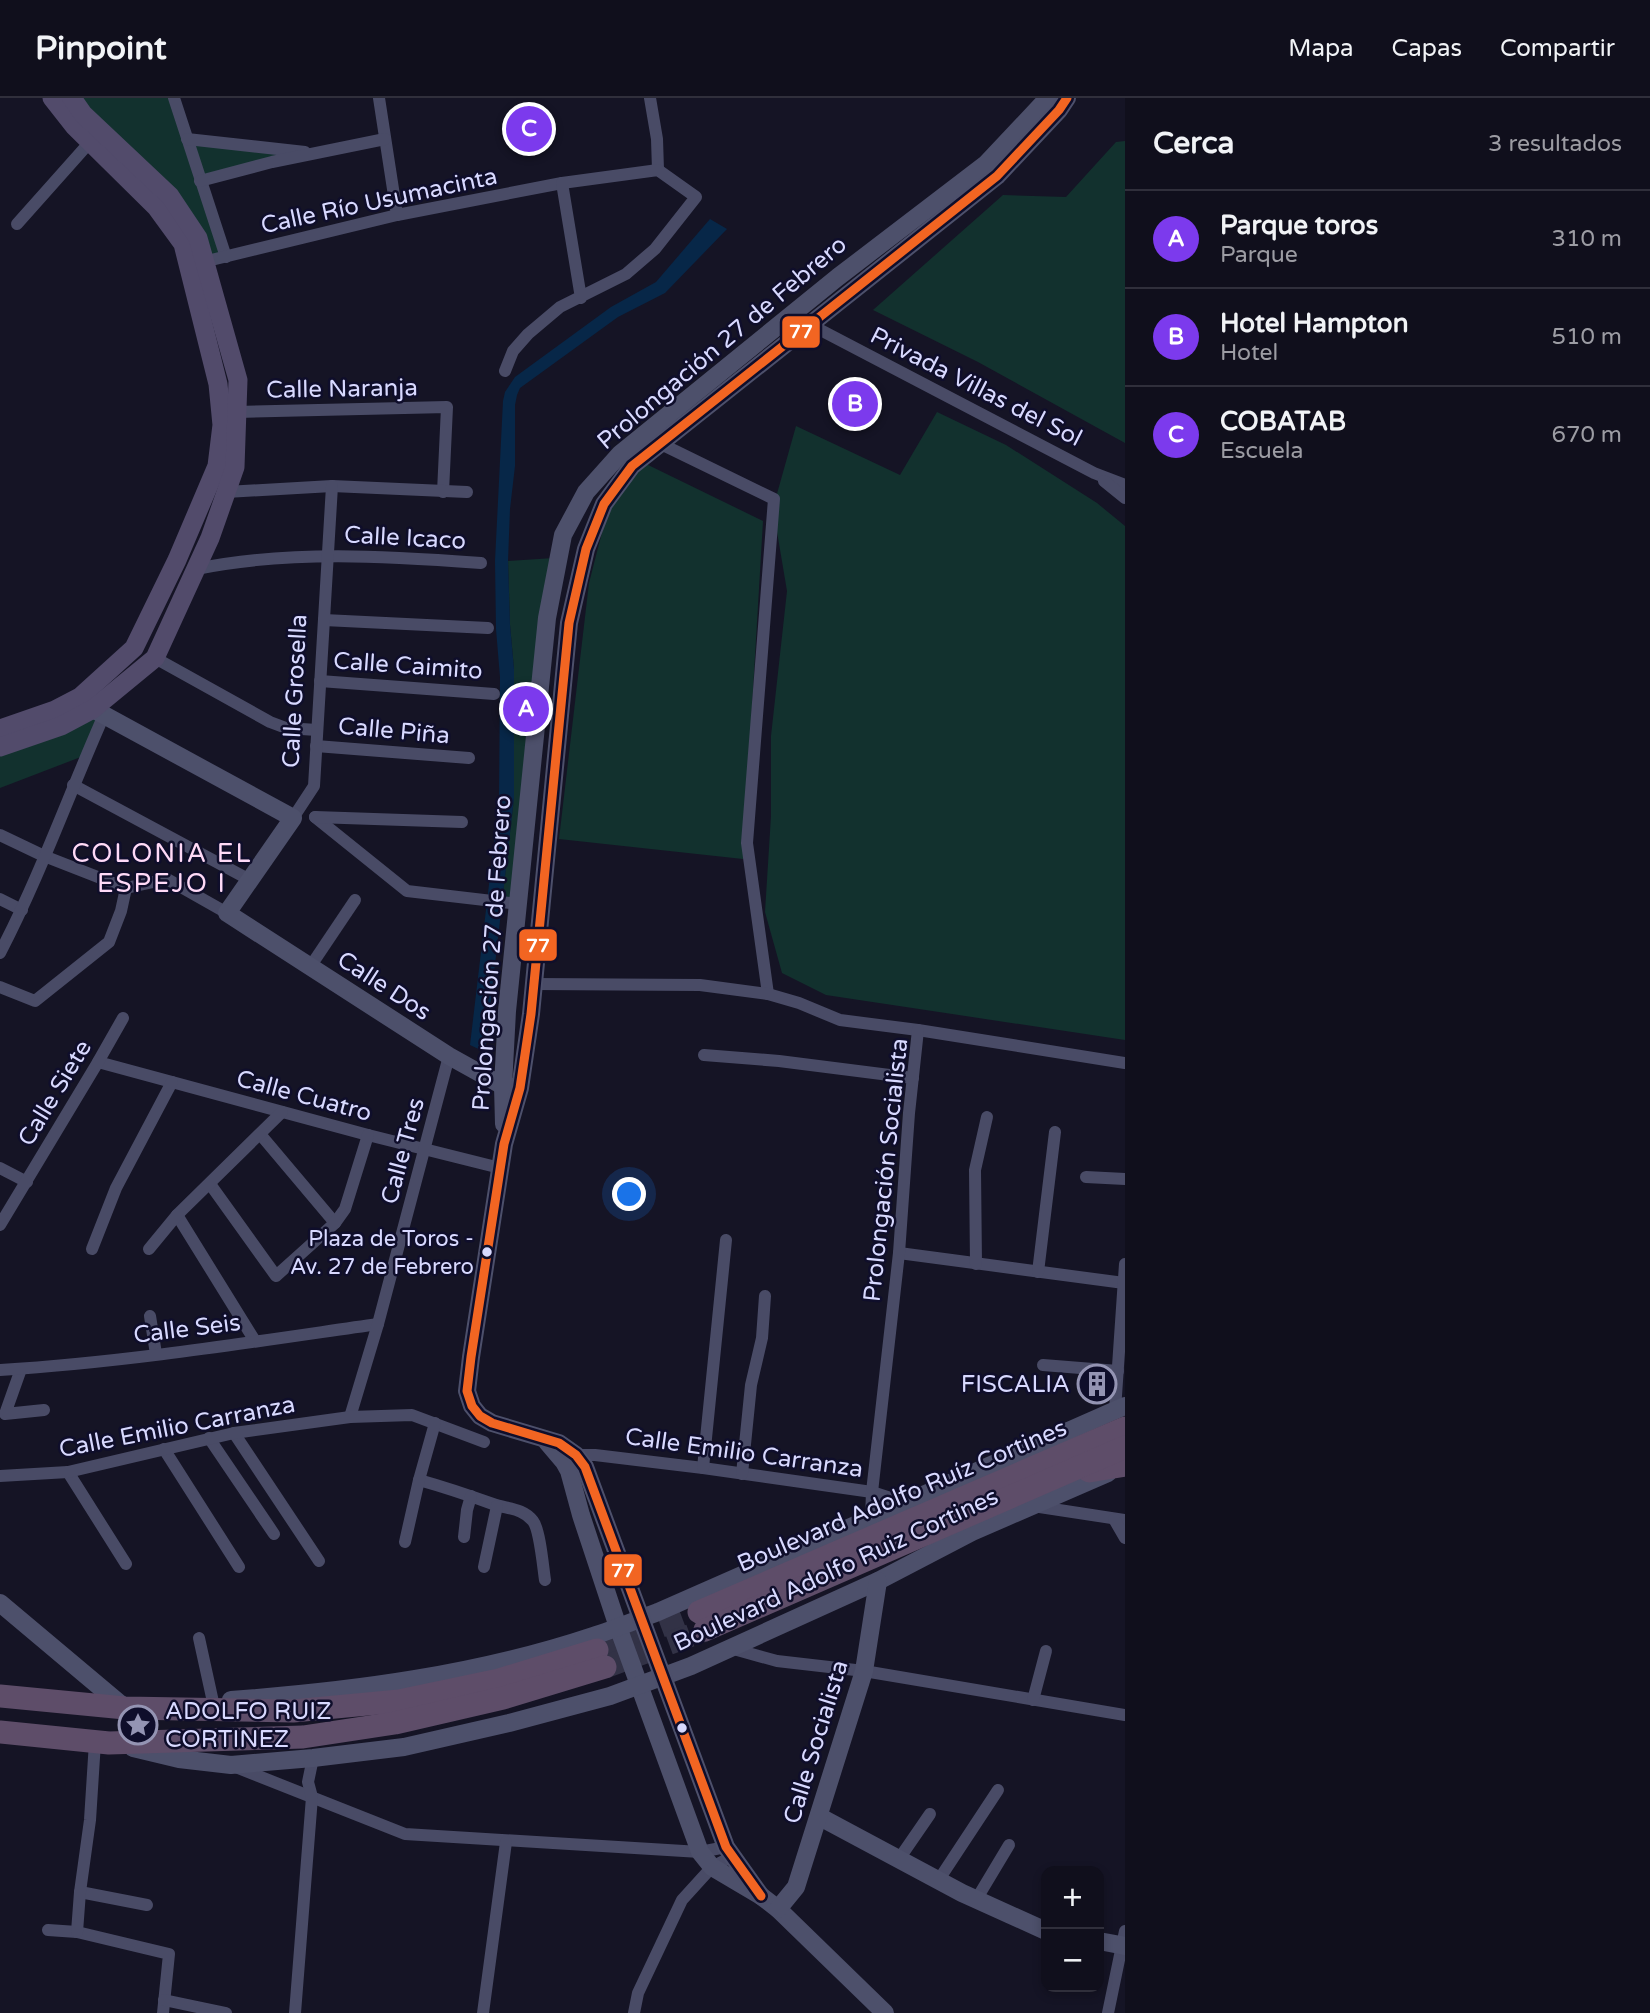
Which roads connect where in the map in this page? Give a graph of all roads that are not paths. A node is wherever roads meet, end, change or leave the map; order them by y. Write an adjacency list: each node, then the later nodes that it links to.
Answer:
1 (52, 98): 10 (main road)
2 (72, 98): 18 (main road)
3 (174, 98): 8 (street)
4 (379, 98): 9 (street)
5 (650, 98): 12 (street)
6 (1048, 98): 55 (main road, Prolongación 27 de Febrero)
7 (1067, 98): 20 (main road, Prolongación 27 de Febrero)
8 (187, 139): 11 (street); 13 (street)
9 (385, 139): 11 (street); 15 (street)
10 (90, 142): 16 (street); 18 (main road)
11 (319, 153): 13 (street)
12 (658, 170): 14 (street, Calle Río Usumacinta); 19 (street)
13 (200, 181): 17 (street)
14 (562, 183): 15 (street, Calle Río Usumacinta); 19 (street)
15 (397, 215): 17 (street, Calle Río Usumacinta)
16 (17, 224)
17 (226, 257): 18 (street, Calle Río Usumacinta)
18 (197, 263): 22 (main road); 39 (main road)
19 (581, 298): 21 (street)
20 (810, 324): 23 (main road, Prolongación 27 de Febrero); 24 (street, Privada Villas del Sol)
21 (505, 371)
22 (237, 412): 27 (main road); 28 (street, Calle Naranja)
23 (659, 443): 60 (main road, Prolongación 27 de Febrero); 62 (street)
24 (1094, 473): 25 (street, Privada Villas del Sol); 30 (street)
25 (1125, 485)
26 (332, 486): 27 (street); 28 (street); 31 (street, Calle Grosella)
27 (226, 492): 33 (main road)
28 (443, 492): 29 (street)
29 (467, 492)
30 (1125, 499)
31 (328, 556): 32 (street, Calle Icaco); 33 (street, Calle Icaco); 34 (street, Calle Grosella)
32 (481, 563)
33 (197, 569): 36 (main road)
34 (324, 620): 35 (street); 37 (street, Calle Grosella)
35 (488, 628)
36 (155, 657): 39 (main road); 41 (street)
37 (320, 681): 38 (street, Calle Caimito); 41 (street, Calle Grosella)
38 (494, 694)
39 (93, 707): 40 (main road); 43 (main road); 45 (street); 46 (main road)
40 (0, 729)
41 (317, 730): 42 (street, Calle Grosella)
42 (316, 746): 44 (street, Calle Piña); 46 (street, Calle Grosella)
43 (0, 747)
44 (469, 758)
45 (73, 785): 50 (street); 51 (street)
46 (296, 813): 47 (street); 51 (main road, Calle Grosella)
47 (315, 817): 48 (street); 55 (street)
48 (462, 822)
49 (0, 835): 50 (street)
50 (44, 856): 52 (street); 56 (street)
51 (250, 880): 57 (main road, Calle Grosella)
52 (126, 888): 57 (street); 61 (street)
53 (0, 899): 56 (street)
54 (355, 900): 59 (street)
55 (518, 904): 71 (main road, Prolongación 27 de Febrero)
56 (22, 911): 58 (street)
57 (227, 913): 59 (main road, Calle Dos)
58 (0, 953)
59 (310, 967): 66 (main road, Calle Dos)
60 (534, 984): 62 (street); 71 (main road, Prolongación 27 de Febrero)
61 (0, 987)
62 (768, 994): 64 (street)
63 (123, 1018): 67 (street, Calle Siete)
64 (918, 1030): 68 (street, Prolongación Socialista); 69 (street, Prolongación Socialista)
65 (704, 1055): 69 (street)
66 (449, 1056): 71 (main road, Calle Dos); 77 (street, Calle Tres)
67 (98, 1062): 70 (street, Calle Cuatro); 82 (street, Calle Siete)
68 (1125, 1063)
69 (913, 1078): 90 (street, Prolongación Socialista)
70 (172, 1082): 72 (street, Calle Cuatro); 88 (street)
71 (512, 1087): 79 (main road, Prolongación 27 de Febrero)
72 (282, 1112): 75 (street); 76 (street, Calle Cuatro)
73 (987, 1117): 91 (street)
74 (1055, 1132): 93 (street)
75 (260, 1134): 83 (street); 85 (street)
76 (368, 1135): 77 (street, Calle Cuatro); 85 (street)
77 (426, 1149): 79 (street, Calle Cuatro); 97 (street, Calle Tres)
78 (0, 1168): 82 (street)
79 (500, 1168): 113 (main road, Prolongación 27 de Febrero)
80 (1086, 1177): 81 (street)
81 (1125, 1180)
82 (27, 1182): 86 (street, Calle Siete)
83 (210, 1184): 84 (street); 85 (street)
84 (177, 1215): 89 (street); 98 (street)
85 (335, 1223)
86 (0, 1225)
87 (726, 1240): 115 (street)
88 (92, 1249)
89 (149, 1249)
90 (899, 1253): 91 (street); 121 (street, Prolongación Socialista)
91 (976, 1264): 93 (street)
92 (1125, 1264): 94 (street)
93 (1038, 1272): 94 (street)
94 (1124, 1283): 103 (street)
95 (765, 1296): 118 (street)
96 (149, 1316): 99 (street)
97 (378, 1324): 98 (street, Calle Seis); 106 (street, Calle Tres)
98 (255, 1341): 99 (street, Calle Seis)
99 (156, 1354): 101 (street, Calle Seis)
100 (1042, 1365): 103 (street)
101 (21, 1369): 102 (street, Calle Seis); 104 (street)
102 (0, 1370)
103 (1118, 1371): 105 (street)
104 (44, 1410)
105 (1123, 1414): 116 (highway, Boulevard Adolfo Ruíz Cortines); 123 (main road, Boulevard Adolfo Ruiz Cortines)
106 (350, 1417): 107 (street, Calle Emilio Carranza); 108 (street, Calle Emilio Carranza)
107 (435, 1423): 110 (street, Calle Emilio Carranza); 120 (street)
108 (234, 1433): 109 (street, Calle Emilio Carranza); 132 (street)
109 (209, 1438): 112 (street, Calle Emilio Carranza); 128 (street)
110 (484, 1442)
111 (1125, 1447): 116 (highway, Boulevard Adolfo Ruíz Cortines)
112 (164, 1449): 117 (street, Calle Emilio Carranza); 134 (street)
113 (570, 1459): 115 (street, Calle Emilio Carranza); 139 (main road); 141 (main road)
114 (1125, 1465): 116 (highway); 125 (main road, Boulevard Adolfo Ruiz Cortines)
115 (703, 1468): 118 (street, Calle Emilio Carranza)
116 (1055, 1469): 140 (highway, Boulevard Adolfo Ruíz Cortines)
117 (68, 1472): 119 (street, Calle Emilio Carranza); 133 (street)
118 (743, 1474): 121 (street, Calle Emilio Carranza)
119 (0, 1476)
120 (419, 1480): 122 (street); 131 (street)
121 (872, 1492): 123 (street, Calle Emilio Carranza); 126 (street, Prolongación Socialista)
122 (471, 1496): 124 (street); 129 (street)
123 (906, 1503): 126 (main road, Boulevard Adolfo Ruiz Cortines)
124 (497, 1506): 135 (street); 136 (street)
125 (1032, 1506): 127 (street); 137 (main road, Boulevard Adolfo Ruiz Cortines)
126 (871, 1518): 139 (main road, Boulevard Adolfo Ruiz Cortines)
127 (1120, 1520): 130 (street)
128 (274, 1534)
129 (464, 1537)
130 (1125, 1538)
131 (405, 1542)
132 (319, 1561)
133 (126, 1564)
134 (239, 1567)
135 (484, 1567)
136 (545, 1580)
137 (878, 1581): 143 (main road, Boulevard Adolfo Ruiz Cortines); 145 (main road, Calle Socialista)
138 (0, 1603): 152 (main road)
139 (641, 1618): 141 (main road, Boulevard Adolfo Ruiz Cortines); 146 (main road)
140 (702, 1621)
141 (618, 1627): 147 (main road); 150 (main road, Boulevard Adolfo Ruiz Cortines)
142 (198, 1638): 150 (street)
143 (730, 1648): 145 (street); 146 (main road, Boulevard Adolfo Ruiz Cortines)
144 (1046, 1651): 149 (street)
145 (864, 1671): 149 (street); 161 (main road, Calle Socialista)
146 (662, 1678): 147 (main road, Boulevard Adolfo Ruiz Cortines); 165 (main road)
147 (639, 1686): 156 (main road, Boulevard Adolfo Ruiz Cortines); 164 (main road)
148 (0, 1696): 152 (highway)
149 (1033, 1700): 153 (street)
150 (213, 1702): 151 (main road, Boulevard Adolfo Ruiz Cortines)
151 (170, 1707): 152 (highway); 155 (highway)
152 (125, 1708)
153 (1125, 1715)
154 (0, 1732): 155 (highway)
155 (102, 1742): 157 (main road, Boulevard Adolfo Ruiz Cortines); 169 (street)
156 (313, 1758): 157 (main road, Boulevard Adolfo Ruiz Cortines); 159 (street)
157 (231, 1766): 159 (street)
158 (998, 1790): 168 (street)
159 (312, 1797): 162 (street); 181 (street)
160 (930, 1814): 166 (street)
161 (820, 1817): 166 (main road); 173 (main road, Calle Socialista)
162 (506, 1842): 164 (street); 182 (street)
163 (1009, 1845): 171 (street)
164 (700, 1852): 165 (street); 167 (main road)
165 (730, 1852): 167 (street); 170 (main road)
166 (899, 1859): 168 (main road)
167 (712, 1867): 170 (main road); 183 (street)
168 (938, 1881): 171 (main road)
169 (80, 1892): 172 (street); 176 (street)
170 (761, 1896): 173 (main road)
171 (976, 1899): 174 (main road)
172 (147, 1905)
173 (778, 1909): 184 (main road)
174 (1042, 1929)
175 (48, 1930): 176 (street)
176 (77, 1932): 179 (street)
177 (1104, 1941): 178 (main road)
178 (1124, 1941): 185 (street)
179 (164, 2006): 180 (street)
180 (226, 2013)
181 (295, 2013)
182 (482, 2013)
183 (634, 2013)
184 (885, 2013)
185 (1108, 2013)

